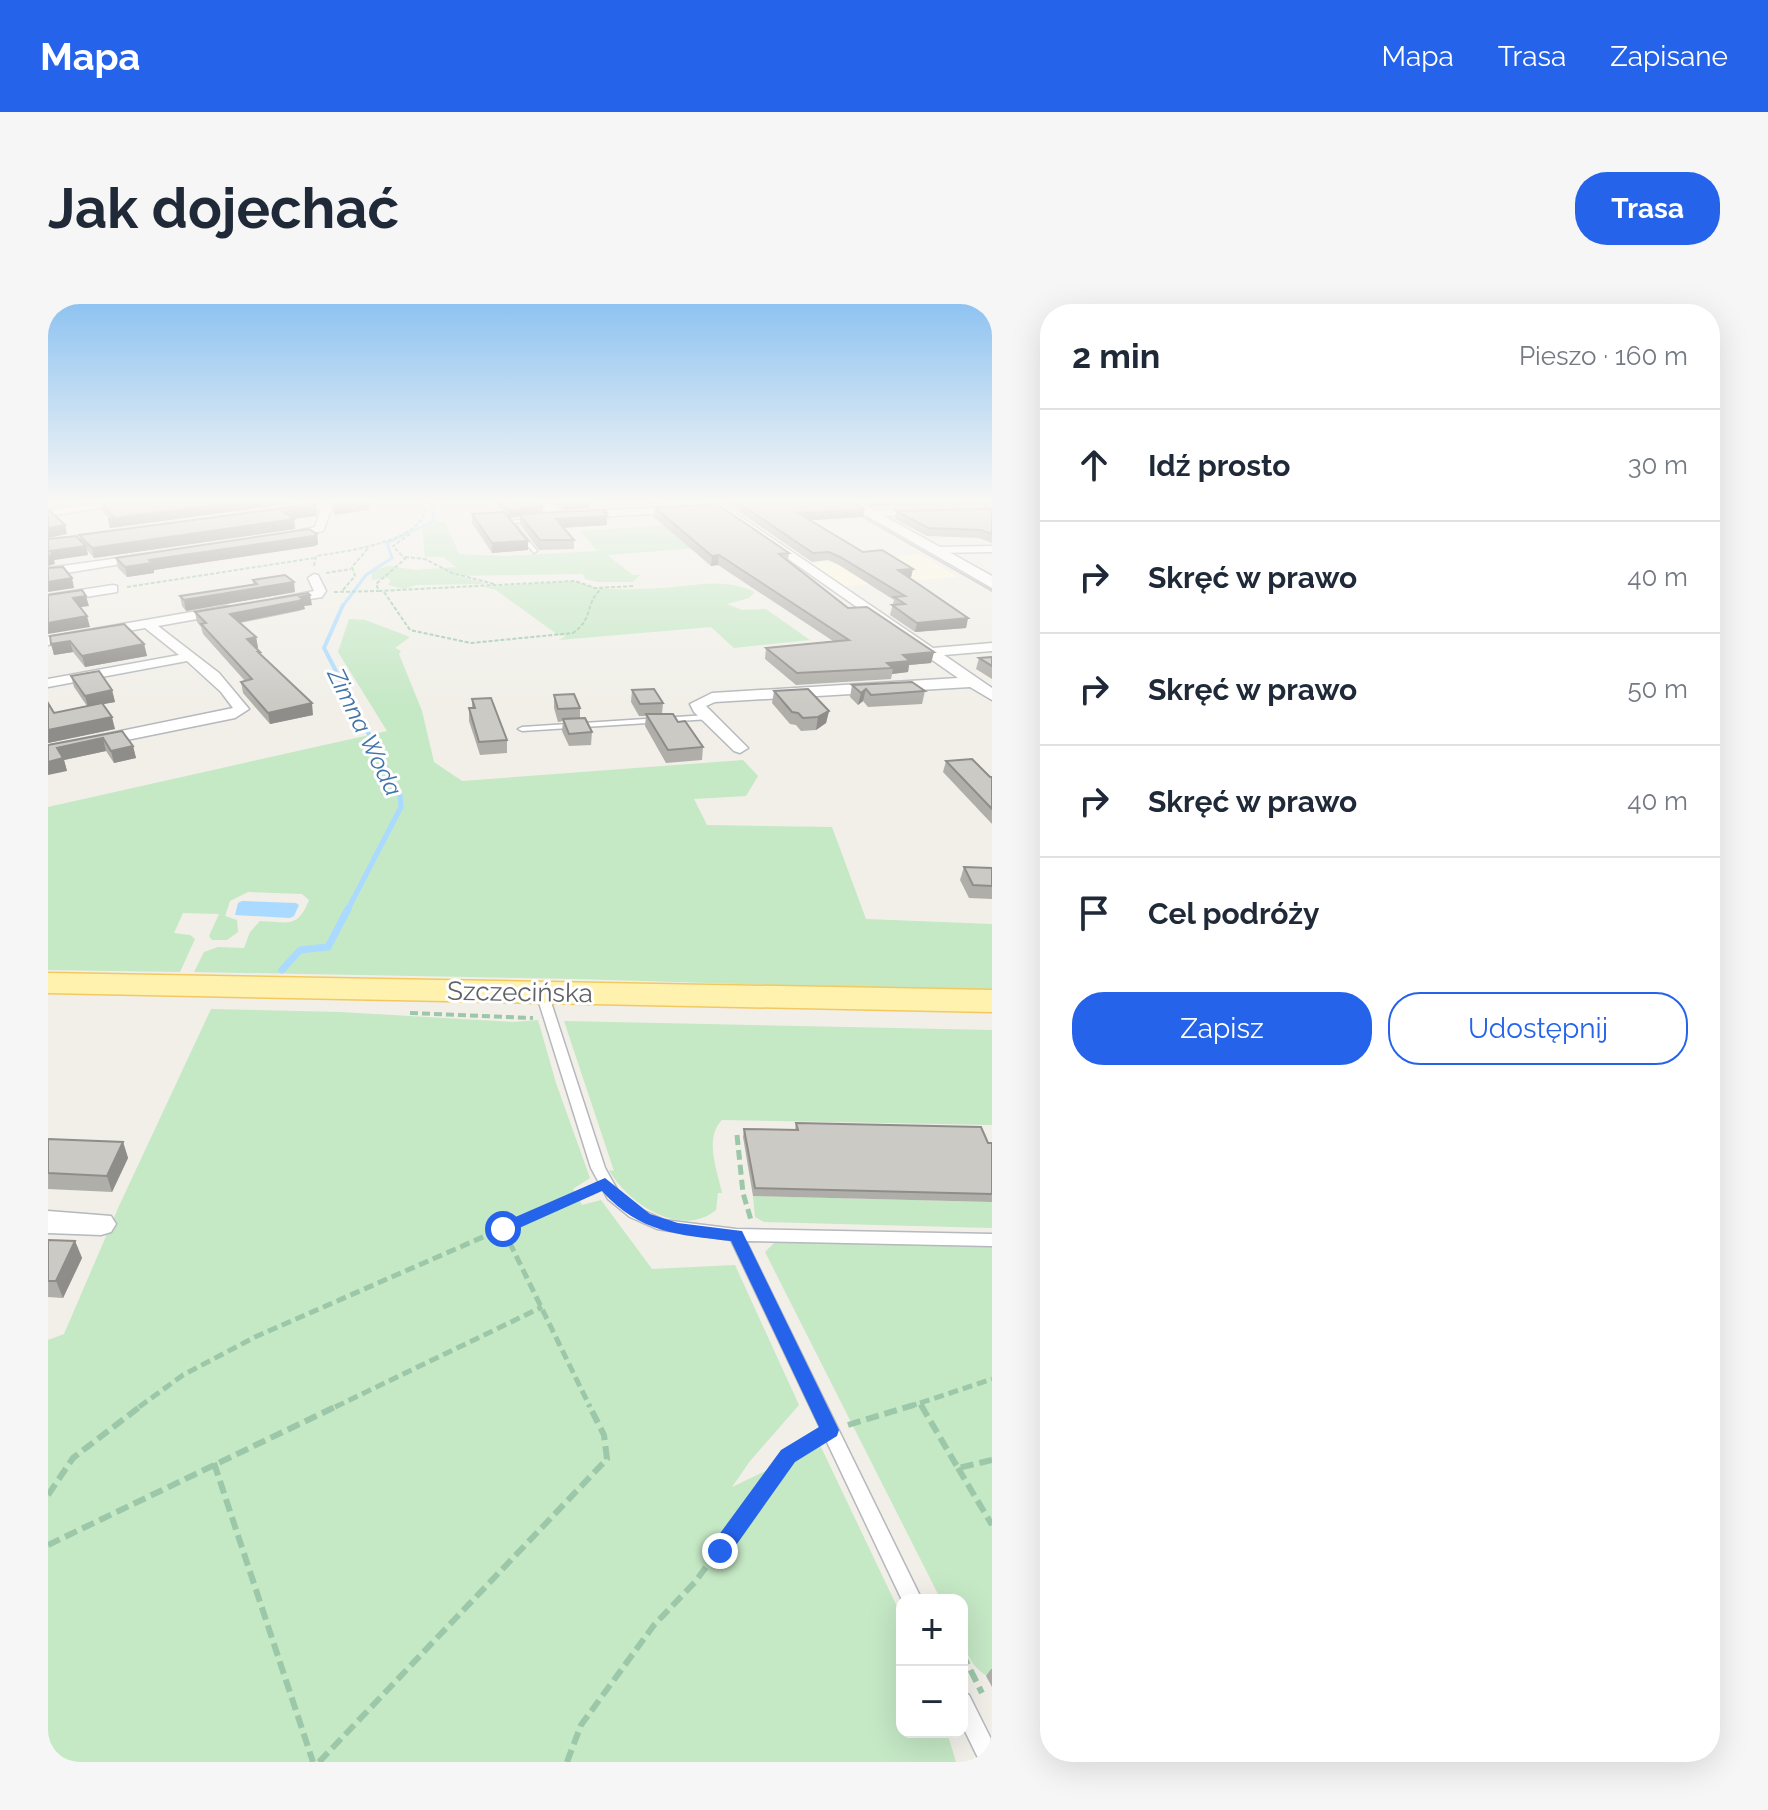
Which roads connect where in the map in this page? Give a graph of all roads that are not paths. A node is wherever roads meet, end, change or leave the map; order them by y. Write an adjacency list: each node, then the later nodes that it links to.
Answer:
1 (812, 570): 12 (street)
2 (969, 570): 4 (main road)
3 (314, 577): 7 (street)
4 (992, 583)
5 (113, 589): 6 (street)
6 (48, 599)
7 (267, 603)
8 (237, 609): 9 (street)
9 (148, 624): 10 (street); 13 (street)
10 (48, 641)
11 (992, 647): 12 (street)
12 (932, 652): 14 (street)
13 (188, 657): 15 (street); 20 (street)
14 (973, 682): 16 (street); 17 (street)
15 (48, 683)
16 (992, 695)
17 (707, 717): 18 (lane); 19 (street)
18 (522, 729)
19 (740, 748)
20 (48, 751)
21 (48, 983): 22 (main road, Szczecińska)
22 (542, 993): 23 (main road, Szczecińska); 26 (lane)
23 (992, 1001)
24 (48, 1222): 25 (street)
25 (101, 1224)
26 (736, 1235): 27 (lane); 28 (lane)
27 (992, 1240)
28 (909, 1594)
29 (968, 1714): 30 (lane)
30 (991, 1762)

